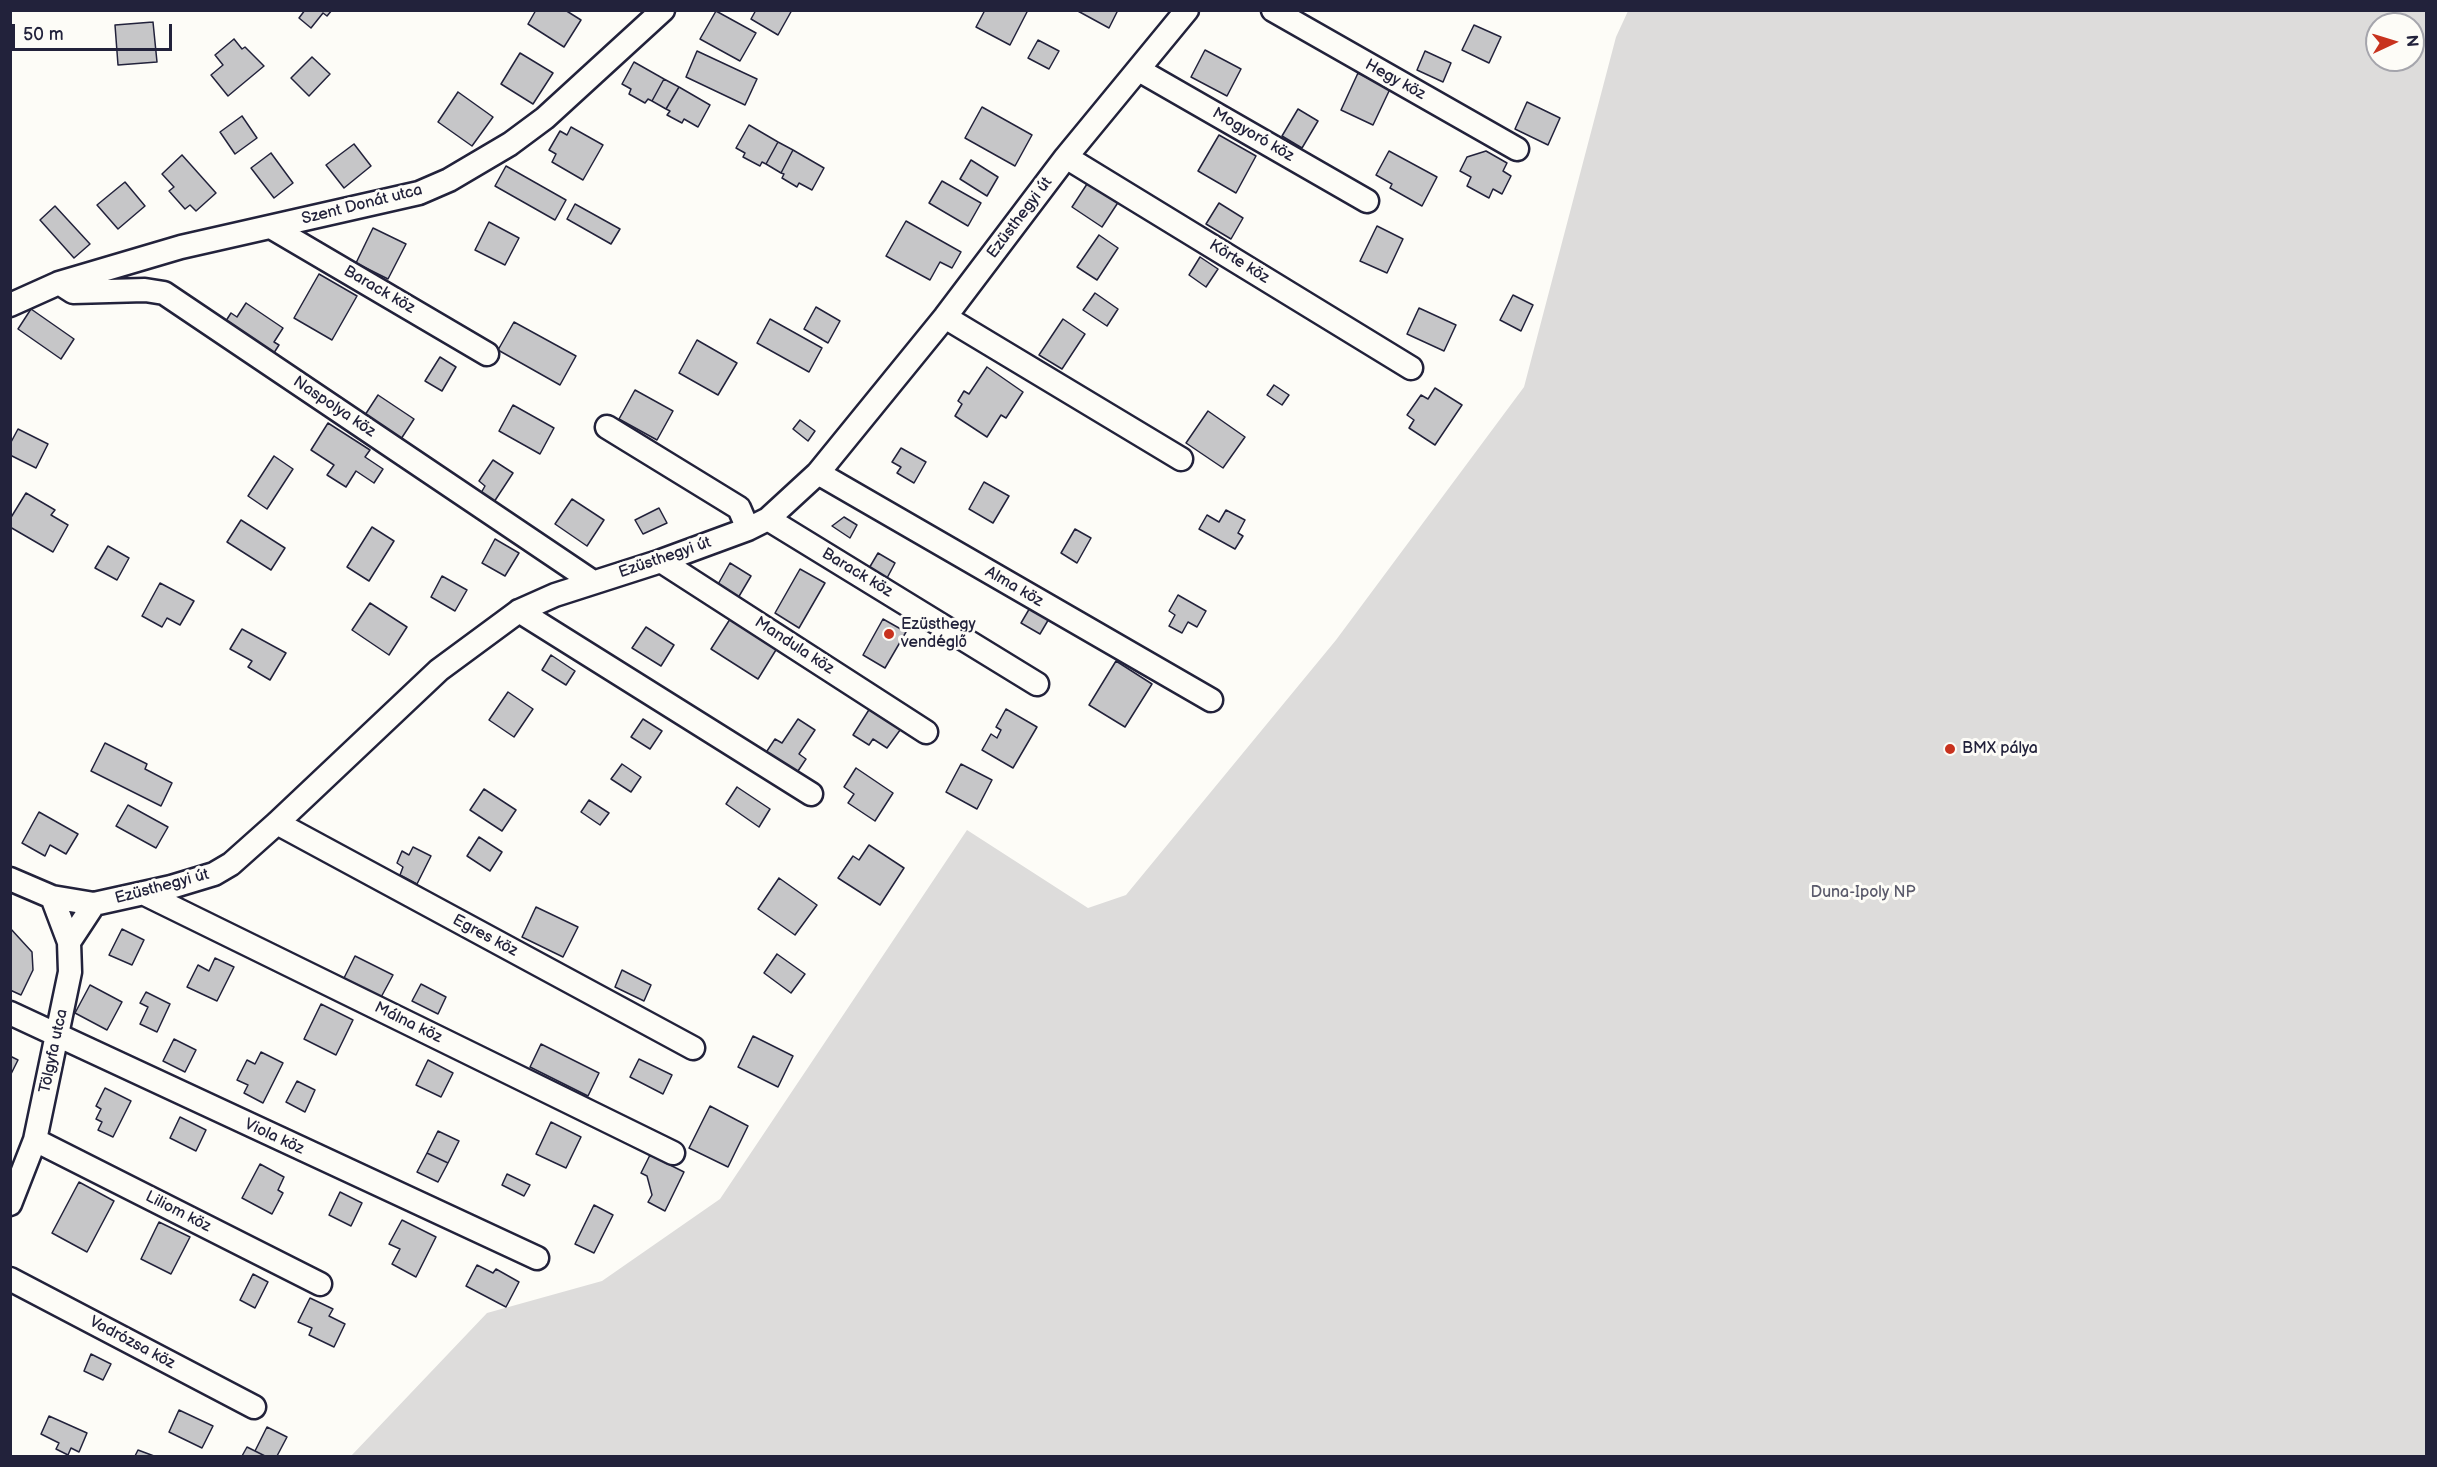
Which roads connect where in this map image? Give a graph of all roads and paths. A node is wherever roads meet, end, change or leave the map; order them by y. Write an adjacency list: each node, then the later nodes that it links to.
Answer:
1 (663, 10): 8 (street, Szent Donát utca)
2 (1187, 10): 4 (street, Ezüsthegyi út)
3 (1273, 10): 5 (street, Hegy köz)
4 (1139, 70): 6 (street, Ezüsthegyi út); 7 (street, Mogyoró köz)
5 (1517, 149)
6 (1066, 157): 11 (street, Ezüsthegyi út); 13 (street, Körte köz)
7 (1367, 201)
8 (271, 227): 9 (street, Szent Donát utca); 12 (street, Barack köz)
9 (59, 283): 10 (street, Szent Donát utca); 20 (street, Naspolya köz)
10 (10, 304)
11 (945, 317): 15 (street); 16 (street, Ezüsthegyi út)
12 (487, 354)
13 (1412, 368)
14 (607, 427): 18 (street)
15 (1180, 459)
16 (818, 473): 17 (street, Ezüsthegyi út); 23 (street, Alma köz)
17 (768, 519): 18 (street, Ezüsthegyi út); 22 (street, Barack köz)
18 (748, 529): 19 (street, Ezüsthegyi út)
19 (661, 561): 20 (street, Ezüsthegyi út); 24 (street, Mandula köz)
20 (593, 582): 21 (street, Ezüsthegyi út)
21 (519, 611): 25 (street); 26 (street, Ezüsthegyi út)
22 (1037, 684)
23 (1211, 700)
24 (926, 732)
25 (811, 794)
26 (277, 823): 28 (street, Ezüsthegyi út); 34 (street, Egres köz)
27 (10, 879): 29 (street, Ezüsthegyi út)
28 (143, 893): 30 (street, Ezüsthegyi út); 36 (street, Málna köz)
29 (52, 897): 30 (street, Ezüsthegyi út); 31 (street, Tölgyfa utca)
30 (94, 904): 31 (street)
31 (69, 942): 33 (street, Tölgyfa utca)
32 (10, 1013): 33 (street, Viola köz)
33 (58, 1037): 35 (street, Tölgyfa utca); 38 (street, Viola köz)
34 (693, 1048)
35 (35, 1140): 37 (street, Tölgyfa utca); 40 (street, Liliom köz)
36 (673, 1153)
37 (10, 1204)
38 (537, 1258)
39 (10, 1279): 41 (street, Vadrózsa köz)
40 (320, 1284)
41 (254, 1407)

